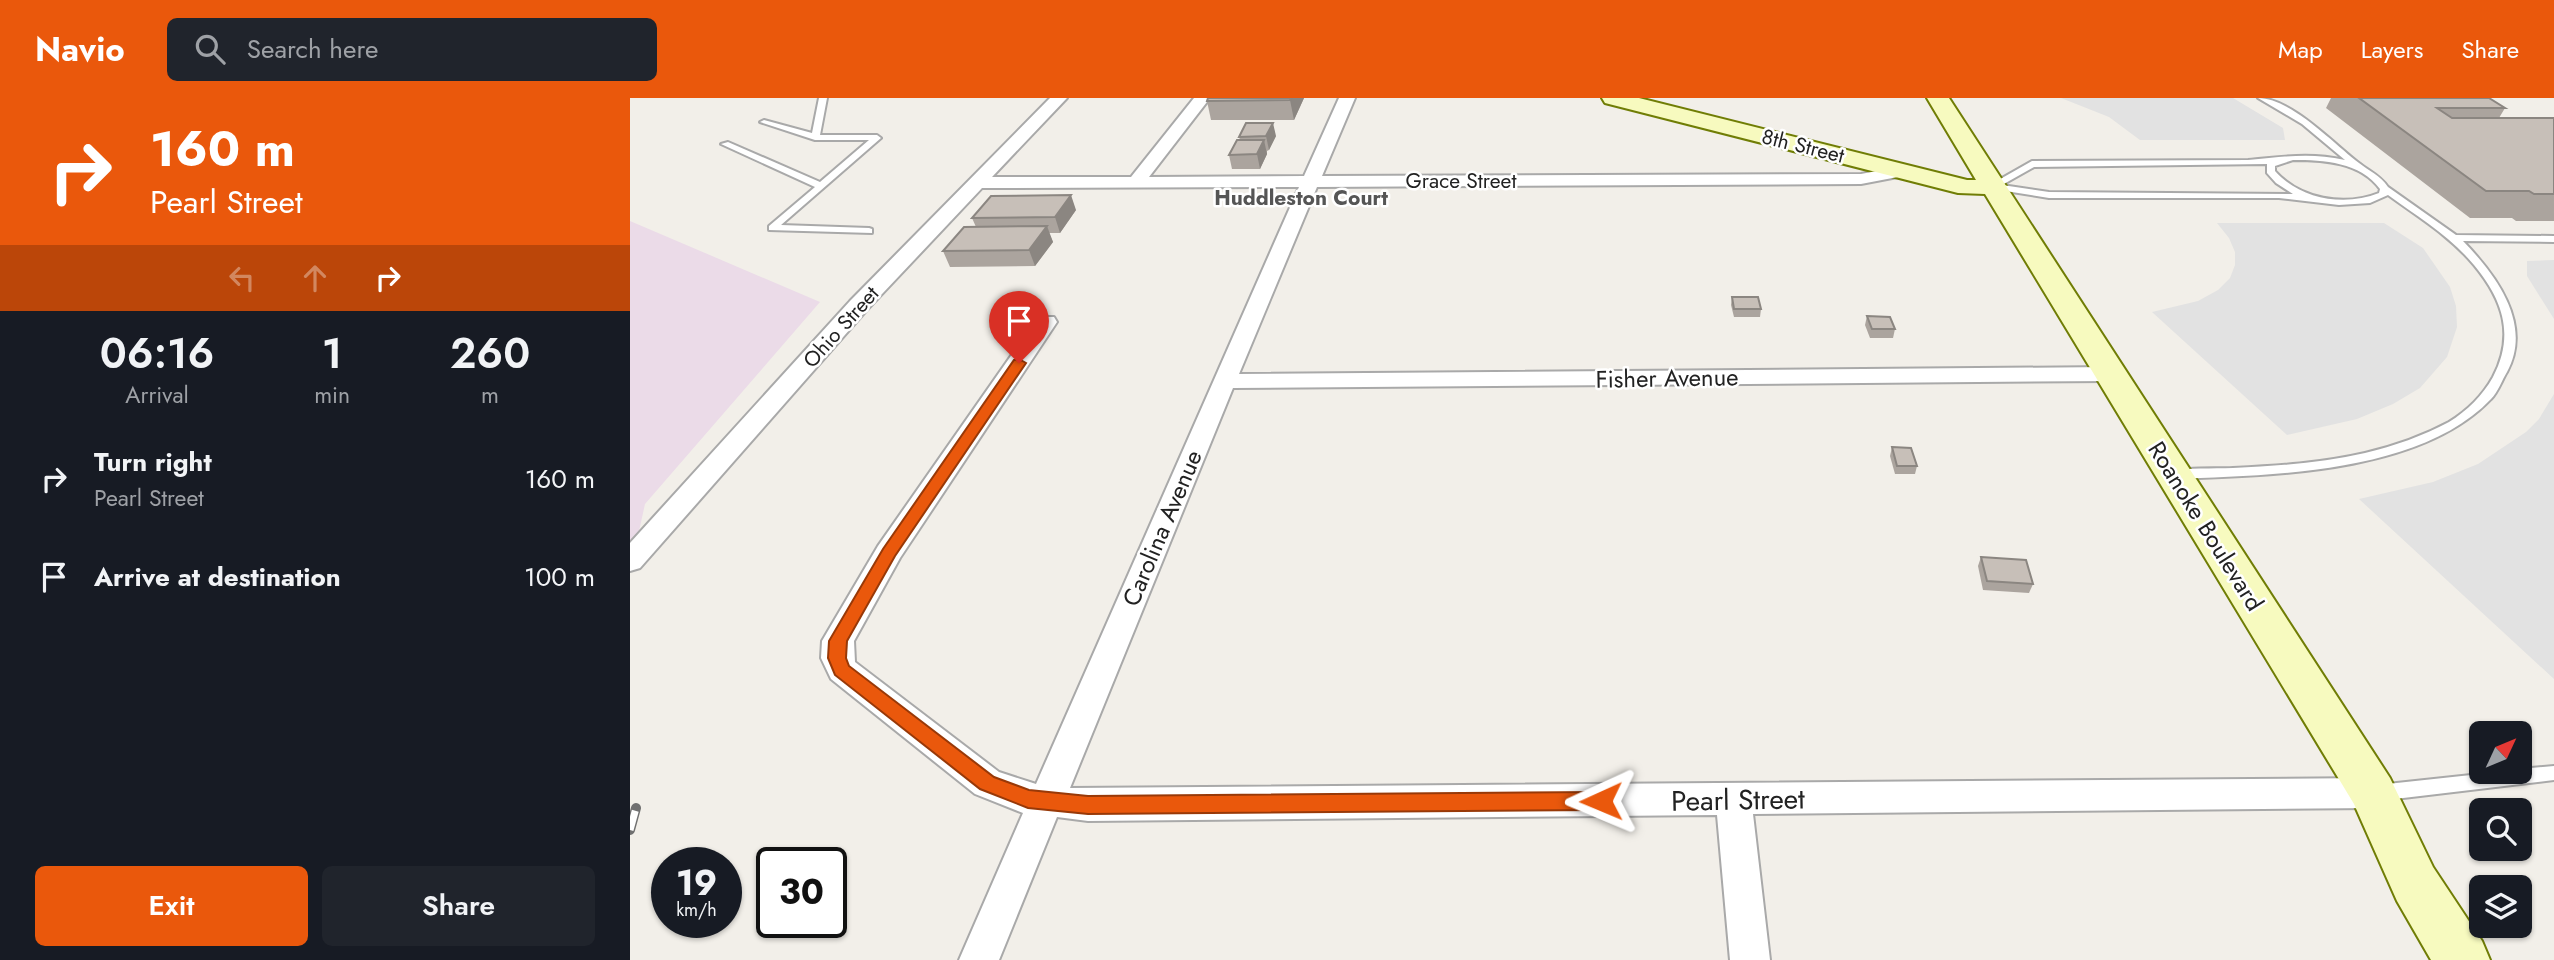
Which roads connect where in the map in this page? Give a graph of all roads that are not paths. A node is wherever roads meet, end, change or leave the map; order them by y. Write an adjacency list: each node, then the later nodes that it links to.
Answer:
1 (822, 98): 9 (lane)
2 (1059, 98): 16 (street, Ohio Street)
3 (1202, 98): 15 (street)
4 (1347, 98): 14 (street, Carolina Avenue)
5 (1613, 98): 13 (main road, 8th Street)
6 (1938, 98): 18 (main road, Roanoke Boulevard)
7 (2262, 98): 12 (lane)
8 (764, 121): 9 (lane)
9 (815, 137): 17 (lane)
10 (725, 144): 17 (lane)
11 (2279, 160): 12 (lane); 18 (lane); 20 (lane)
12 (2359, 168): 19 (lane)
13 (1902, 172): 14 (street, Grace Street); 18 (main road, 8th Street)
14 (1311, 181): 15 (street, Grace Street); 26 (street, Carolina Avenue)
15 (1136, 182): 16 (street, Grace Street)
16 (978, 183): 28 (street, Ohio Street)
17 (821, 186): 21 (lane)
18 (1993, 186): 20 (lane); 25 (main road, Roanoke Boulevard)
19 (2385, 189): 20 (lane); 22 (lane)
20 (2322, 199)
21 (869, 231)
22 (2454, 238): 23 (lane); 27 (lane)
23 (2554, 239)
24 (1046, 322): 32 (street, Pearl Street)
25 (2110, 374): 26 (street, Fisher Avenue); 27 (main road, Roanoke Boulevard)
26 (1224, 381): 32 (street, Carolina Avenue)
27 (2174, 475): 30 (main road, Roanoke Boulevard)
28 (630, 561)
29 (2554, 774): 30 (lane)
30 (2373, 793): 31 (street, Pearl Street); 35 (main road, Roanoke Boulevard)
31 (1734, 800): 32 (street, Pearl Street); 34 (street)
32 (1046, 803): 33 (street, Carolina Avenue)
33 (979, 960)
34 (1751, 960)
35 (2462, 960)

